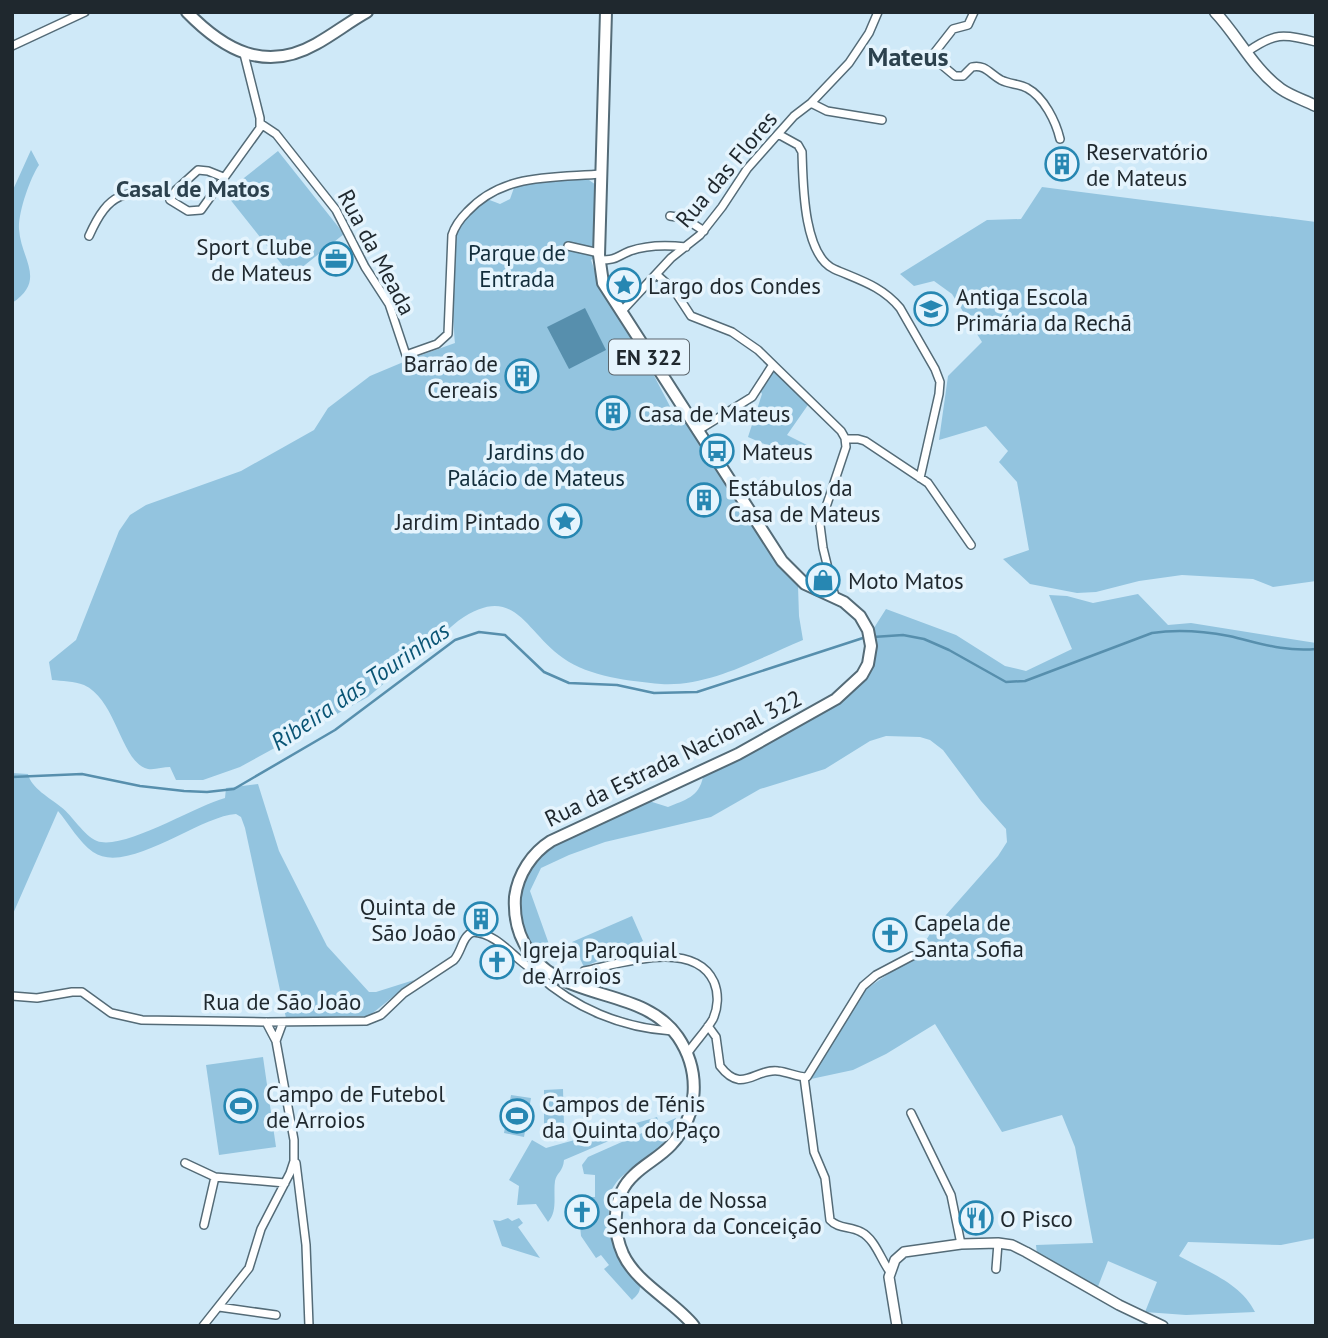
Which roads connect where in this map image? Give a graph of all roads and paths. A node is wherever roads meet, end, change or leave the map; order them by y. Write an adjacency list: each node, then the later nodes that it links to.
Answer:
1 (83, 12): 9 (street)
2 (187, 12): 11 (main road)
3 (367, 12): 11 (main road)
4 (606, 12): 18 (main road, Rua da Estrada Nacional 322 / EN 322)
5 (878, 12): 12 (street, Rua das Flores)
6 (974, 12): 17 (street)
7 (1215, 12): 10 (main road)
8 (1316, 42): 10 (street)
9 (12, 46)
10 (1247, 52): 13 (main road)
11 (244, 54): 15 (street)
12 (811, 103): 14 (street); 16 (street, Rua das Flores)
13 (1316, 106)
14 (881, 120)
15 (261, 124): 18 (street, Rua da Meada); 19 (street)
16 (779, 134): 22 (street, Rua das Flores); 32 (street)
17 (1060, 139)
18 (601, 174): 26 (main road, Rua da Estrada Nacional 322 / EN 322)
19 (223, 177): 20 (street); 20 (street)
20 (172, 194): 23 (street)
21 (670, 216): 22 (street)
22 (704, 231): 25 (street, Rua das Flores)
23 (89, 236)
24 (568, 246): 26 (street)
25 (686, 247): 26 (street); 27 (street, Rua das Flores)
26 (599, 256): 28 (main road, Rua da Estrada Nacional 322 / EN 322)
27 (656, 274): 28 (street, Rua das Flores); 29 (street)
28 (621, 312): 30 (main road, Rua da Estrada Nacional 322 / EN 322)
29 (772, 366): 30 (street); 31 (street)
30 (697, 430): 34 (main road, Rua da Estrada Nacional 322 / EN 322)
31 (846, 439): 32 (street); 34 (street)
32 (920, 478): 33 (street)
33 (971, 545)
34 (835, 597): 38 (main road, Rua da Estrada Nacional 322 / EN 322)
35 (912, 956): 48 (street)
36 (532, 969): 38 (street, Rua de São João); 41 (street, Rua de São João); 43 (street)
37 (584, 971): 42 (street)
38 (552, 975): 43 (main road, Rua da Estrada Nacional 322 / EN 322)
39 (12, 996): 40 (street, Rua de São João)
40 (266, 1022): 41 (street, Rua de São João); 45 (street)
41 (283, 1022): 45 (street)
42 (708, 1026): 44 (street); 48 (street)
43 (673, 1031): 46 (main road, Rua da Estrada Nacional 322 / EN 322)
44 (700, 1036): 46 (street); 47 (street)
45 (276, 1041): 50 (street)
46 (681, 1042): 47 (main road, Rua da Estrada Nacional 322 / EN 322)
47 (687, 1054): 63 (main road, Rua da Estrada Nacional 322 / EN 322)
48 (804, 1077): 58 (street)
49 (911, 1113): 56 (street)
50 (295, 1154): 53 (street); 62 (street)
51 (185, 1163): 52 (street)
52 (215, 1177): 53 (street); 54 (street)
53 (285, 1183): 59 (street)
54 (204, 1225)
55 (998, 1243): 56 (street); 57 (street); 65 (street)
56 (961, 1244): 58 (street)
57 (996, 1269)
58 (890, 1272): 64 (street)
59 (219, 1307): 60 (street); 61 (street)
60 (276, 1315)
61 (203, 1326)
62 (309, 1326)
63 (694, 1326)
64 (897, 1326)
65 (1163, 1326)

